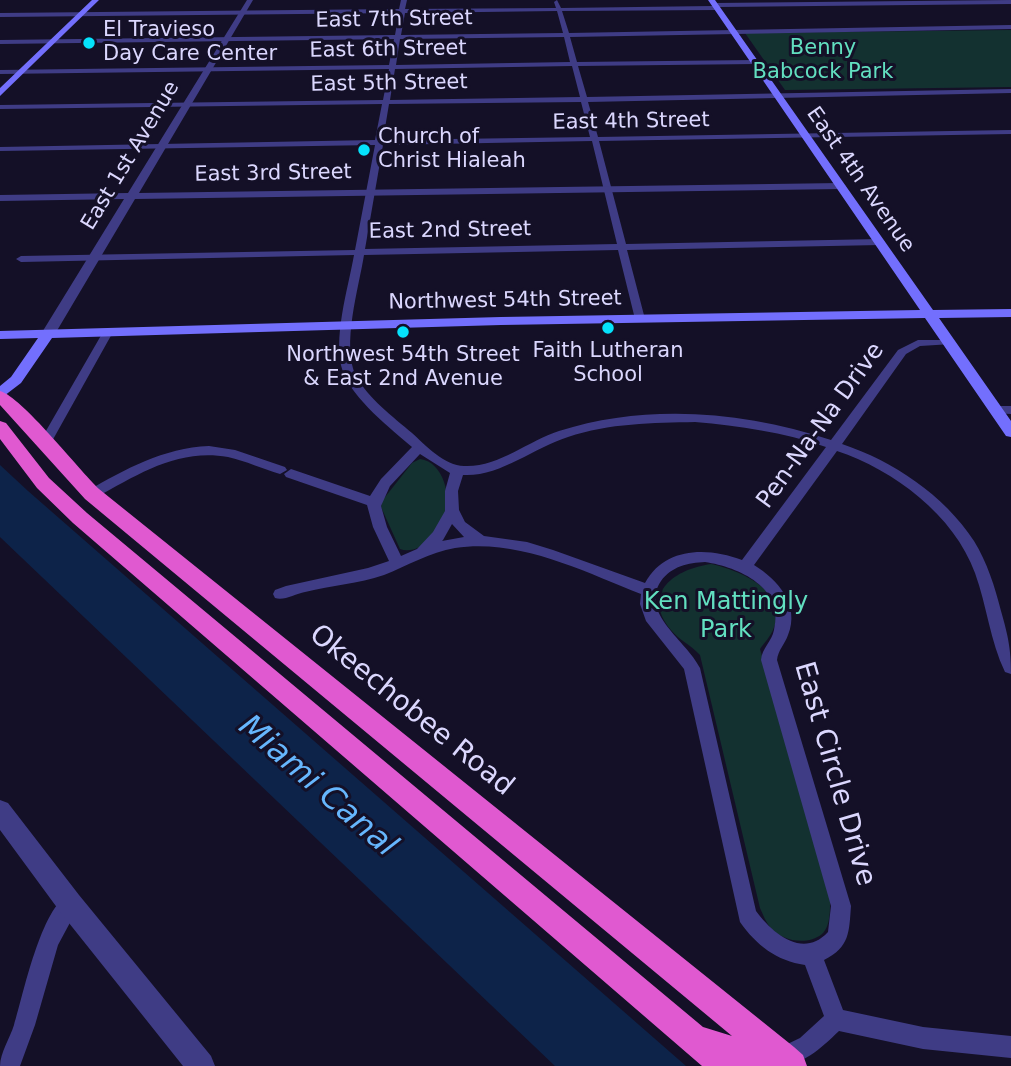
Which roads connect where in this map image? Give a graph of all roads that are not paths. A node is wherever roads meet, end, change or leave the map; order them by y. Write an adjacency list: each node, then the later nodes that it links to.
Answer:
1 (96, 0): 13 (main road)
2 (250, 0): 11 (street, East 1st Avenue)
3 (404, 0): 9 (street)
4 (556, 0): 8 (street)
5 (869, 2): 6 (street); 7 (street); 10 (street)
6 (1011, 2)
7 (714, 4): 8 (street); 17 (main road, East 4th Avenue)
8 (559, 9): 9 (street); 18 (street)
9 (402, 11): 11 (street); 19 (street)
10 (880, 12)
11 (243, 13): 13 (street); 20 (street, East 1st Avenue)
12 (0, 15): 13 (street)
13 (81, 15): 21 (main road)
14 (889, 21): 16 (street)
15 (1011, 27): 16 (street, East 7th Street)
16 (898, 29): 17 (street, East 7th Street)
17 (734, 32): 18 (street, East 7th Street); 23 (main road, East 4th Avenue)
18 (566, 35): 19 (street, East 7th Street); 24 (street)
19 (398, 37): 20 (street, East 7th Street); 25 (street)
20 (227, 39): 21 (street, East 7th Street); 26 (street, East 1st Avenue)
21 (54, 41): 22 (street, East 7th Street); 28 (main road)
22 (0, 42)
23 (755, 62): 24 (street, East 6th Street); 31 (main road, East 4th Avenue)
24 (575, 65): 25 (street, East 6th Street); 32 (street)
25 (392, 67): 26 (street, East 6th Street); 33 (street)
26 (209, 69): 28 (street, East 6th Street); 34 (street, East 1st Avenue)
27 (0, 72): 28 (street, East 6th Street)
28 (22, 72): 30 (main road)
29 (1011, 92): 31 (street, East 5th Street)
30 (0, 93)
31 (778, 96): 32 (street, East 5th Street); 37 (main road, East 4th Avenue)
32 (584, 99): 33 (street, East 5th Street); 38 (street)
33 (386, 102): 34 (street, East 5th Street); 39 (street)
34 (188, 104): 35 (street, East 5th Street); 40 (street, East 1st Avenue)
35 (0, 107)
36 (1010, 133): 37 (street, East 4th Street)
37 (806, 136): 38 (street, East 4th Street); 42 (main road, East 4th Avenue)
38 (595, 139): 39 (street, East 4th Street); 43 (street)
39 (380, 144): 40 (street, East 4th Street); 44 (street)
40 (163, 146): 41 (street, East 4th Street); 45 (street, East 1st Avenue)
41 (0, 149)
42 (841, 186): 43 (street, East 3rd Street); 47 (main road, East 4th Avenue)
43 (608, 188): 44 (street, East 3rd Street); 48 (street)
44 (371, 192): 45 (street, East 3rd Street); 49 (street)
45 (131, 196): 46 (street, East 3rd Street); 50 (street, East 1st Avenue)
46 (0, 198)
47 (880, 242): 48 (street, East 2nd Street); 53 (main road, East 4th Avenue)
48 (620, 247): 49 (street, East 2nd Street); 54 (street)
49 (361, 252): 50 (street, East 2nd Street); 55 (street)
50 (94, 258): 51 (street, East 2nd Street); 57 (street, East 1st Avenue)
51 (22, 259)
52 (1011, 313): 53 (main road, Northwest 54th Street)
53 (929, 314): 54 (main road, Northwest 54th Street); 59 (main road, East 4th Avenue)
54 (640, 319): 55 (main road, Northwest 54th Street)
55 (348, 325): 56 (main road, Northwest 54th Street); 67 (street)
56 (108, 332): 57 (main road, Northwest 54th Street); 65 (street)
57 (48, 334): 58 (main road, Northwest 54th Street); 60 (main road)
58 (0, 335)
59 (948, 342): 61 (main road, East 4th Avenue); 66 (street, Pen-Na-Na Drive)
60 (0, 395): 65 (highway, Okeechobee Road)
61 (995, 410): 62 (street); 64 (main road, East 4th Avenue)
62 (1011, 410)
63 (0, 427): 83 (highway)
64 (1011, 432)
65 (46, 443): 69 (highway, Okeechobee Road)
66 (836, 445): 68 (street); 75 (street, Pen-Na-Na Drive); 78 (street)
67 (421, 446): 68 (street); 70 (street)
68 (458, 470): 71 (street)
69 (92, 494): 70 (street); 85 (highway, Okeechobee Road)
70 (375, 503): 74 (street)
71 (452, 511): 72 (street); 73 (street)
72 (478, 539): 73 (street); 76 (street)
73 (421, 554): 74 (street)
74 (397, 563): 77 (street)
75 (746, 566): 76 (street); 81 (street, East Circle Drive)
76 (649, 591): 81 (street)
77 (280, 594)
78 (1011, 667)
79 (0, 811): 80 (street)
80 (70, 904): 86 (street); 87 (street)
81 (811, 954): 82 (street)
82 (836, 1018): 84 (street); 85 (street)
83 (693, 1038): 85 (highway); 88 (highway)
84 (1011, 1047)
85 (787, 1062)
86 (9, 1066)
87 (201, 1066)
88 (725, 1066)

